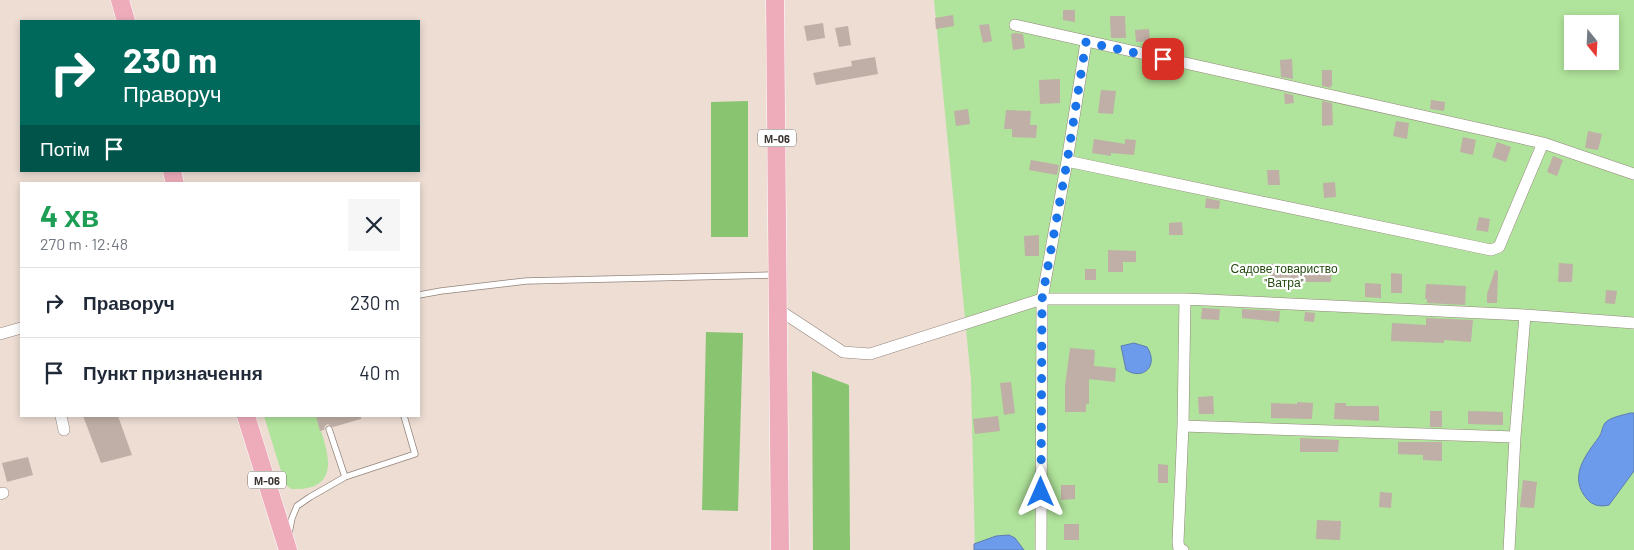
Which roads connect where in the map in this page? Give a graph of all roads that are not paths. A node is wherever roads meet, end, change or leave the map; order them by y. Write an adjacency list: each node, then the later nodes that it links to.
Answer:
1 (120, 0): 3 (highway)
2 (776, 0): 9 (highway, М-06)
3 (126, 20)
4 (1015, 25): 5 (street)
5 (1086, 42): 6 (street); 7 (street)
6 (1543, 143): 7 (street); 8 (street)
7 (1067, 162): 11 (street)
8 (1634, 174)
9 (779, 275): 10 (lane); 13 (highway, М-06)
10 (420, 295)
11 (1042, 299): 12 (street); 13 (street); 28 (street)
12 (1185, 299): 14 (street); 21 (street)
13 (778, 310): 27 (highway, М-06)
14 (1525, 315): 15 (street); 24 (street)
15 (1634, 323)
16 (20, 328): 17 (street)
17 (0, 334)
18 (61, 417): 23 (street)
19 (246, 417): 26 (highway, М-06)
20 (404, 417): 25 (lane)
21 (1183, 426): 24 (street); 29 (street)
22 (329, 428): 25 (lane)
23 (64, 430)
24 (1515, 436): 30 (street)
25 (345, 477): 26 (lane)
26 (288, 547)
27 (780, 550)
28 (1041, 550)
29 (1183, 550)
30 (1509, 550)

